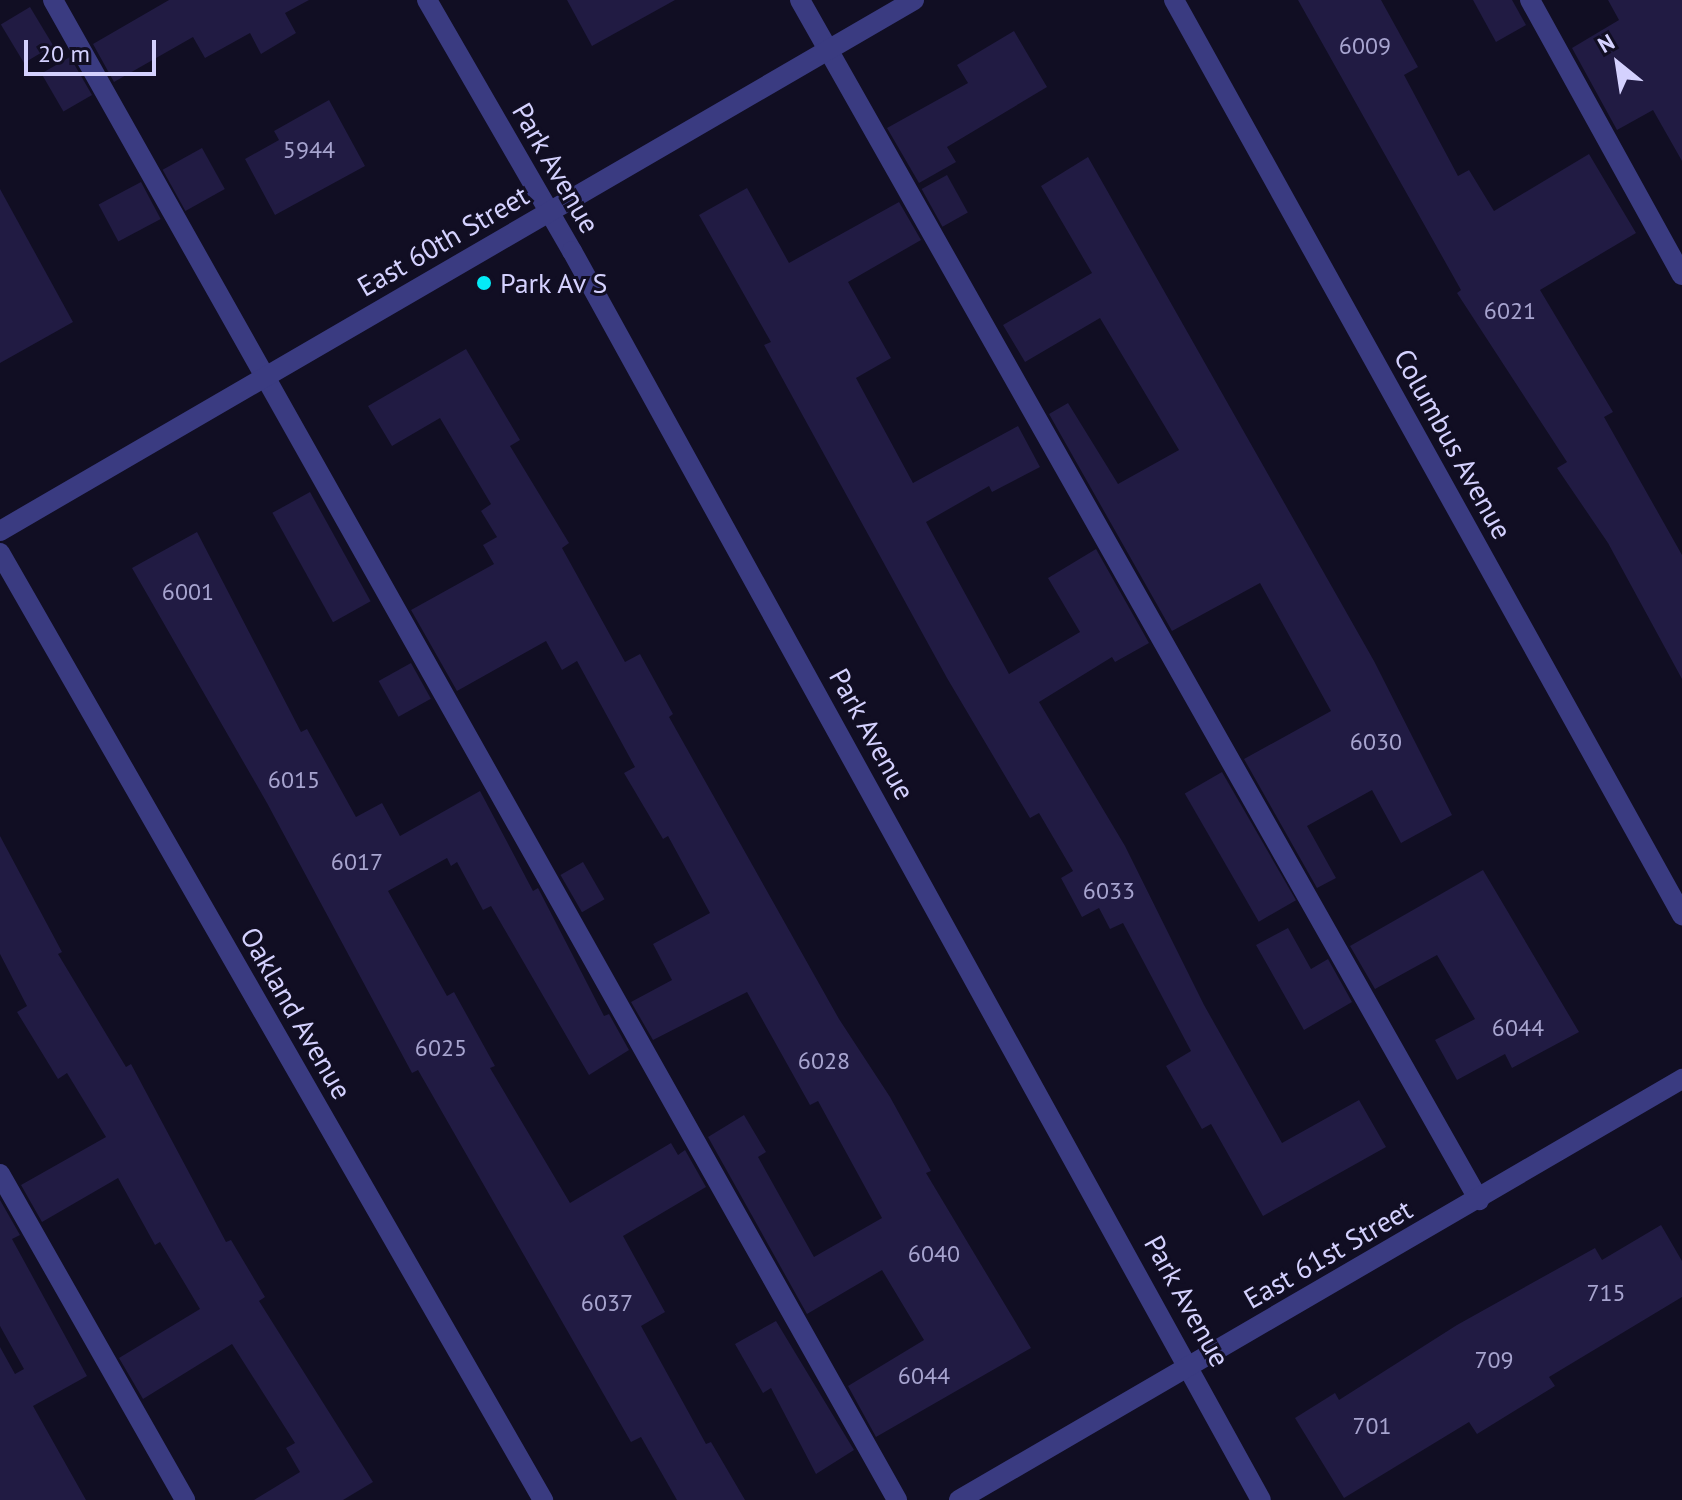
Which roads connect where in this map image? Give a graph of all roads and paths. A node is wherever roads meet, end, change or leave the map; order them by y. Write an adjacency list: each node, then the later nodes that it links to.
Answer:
1 (53, 0): 10 (street)
2 (427, 0): 8 (street, Park Avenue)
3 (800, 0): 7 (street)
4 (914, 0): 7 (street, East 60th Street)
5 (1174, 0): 13 (street, Columbus Avenue)
6 (1530, 0): 9 (street)
7 (829, 49): 8 (street, East 60th Street); 16 (street)
8 (550, 211): 10 (street, East 60th Street); 17 (street, Park Avenue)
9 (1682, 275)
10 (268, 375): 11 (street, East 60th Street); 20 (street)
11 (0, 531)
12 (0, 553): 19 (street, Oakland Avenue)
13 (1682, 915)
14 (1682, 1079): 16 (street, East 61st Street)
15 (0, 1174): 18 (street)
16 (1479, 1200): 17 (street, East 61st Street)
17 (1191, 1364): 21 (street, East 61st Street); 22 (street, Park Avenue)
18 (185, 1500)
19 (543, 1500)
20 (897, 1500)
21 (959, 1500)
22 (1261, 1500)

